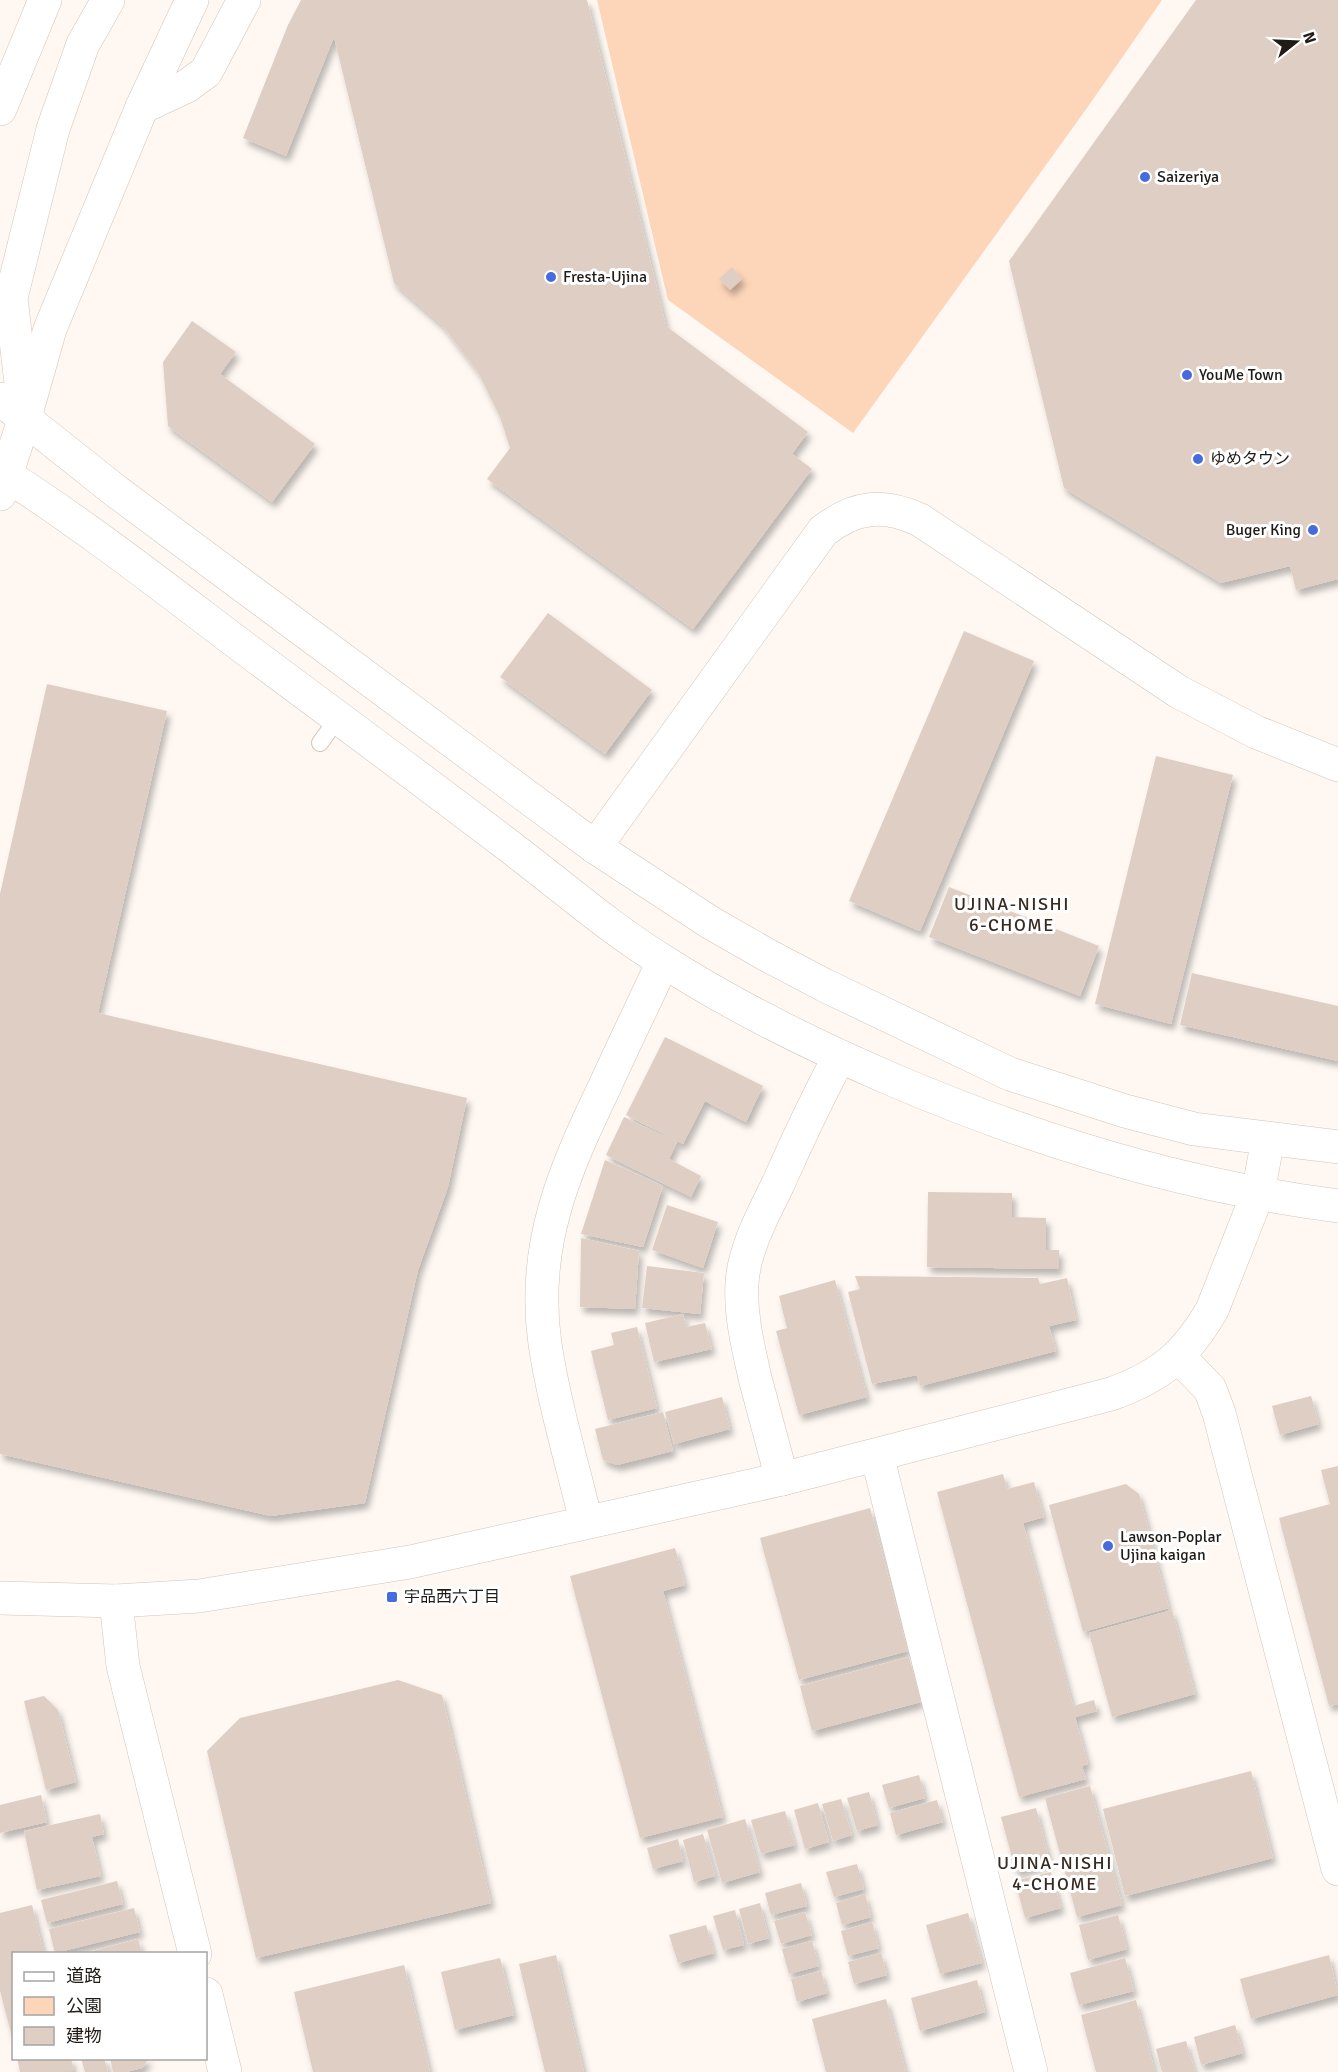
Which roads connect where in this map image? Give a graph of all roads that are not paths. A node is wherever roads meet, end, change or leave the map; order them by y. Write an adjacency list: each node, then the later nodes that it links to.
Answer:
1 (45, 0): 6 (main road)
2 (108, 0): 7 (main road)
3 (192, 0): 5 (main road)
4 (244, 0): 5 (main road)
5 (142, 107): 7 (main road)
6 (0, 109)
7 (13, 408): 8 (main road); 10 (main road)
8 (2, 480): 11 (main road)
9 (1338, 765): 10 (main road)
10 (595, 847): 13 (main road)
11 (663, 962): 12 (main road); 20 (main road)
12 (839, 1057): 15 (main road); 19 (main road)
13 (1268, 1139): 14 (main road); 15 (main road)
14 (1338, 1147)
15 (1258, 1193): 16 (main road); 17 (main road)
16 (1338, 1206)
17 (1178, 1356): 18 (main road); 23 (main road)
18 (877, 1455): 19 (main road); 27 (main road)
19 (782, 1479): 20 (main road)
20 (586, 1521): 22 (main road)
21 (0, 1598): 22 (main road)
22 (116, 1601): 24 (main road)
23 (1338, 1869)
24 (195, 1952)
25 (207, 1998): 26 (main road)
26 (225, 2072)
27 (1031, 2072)

